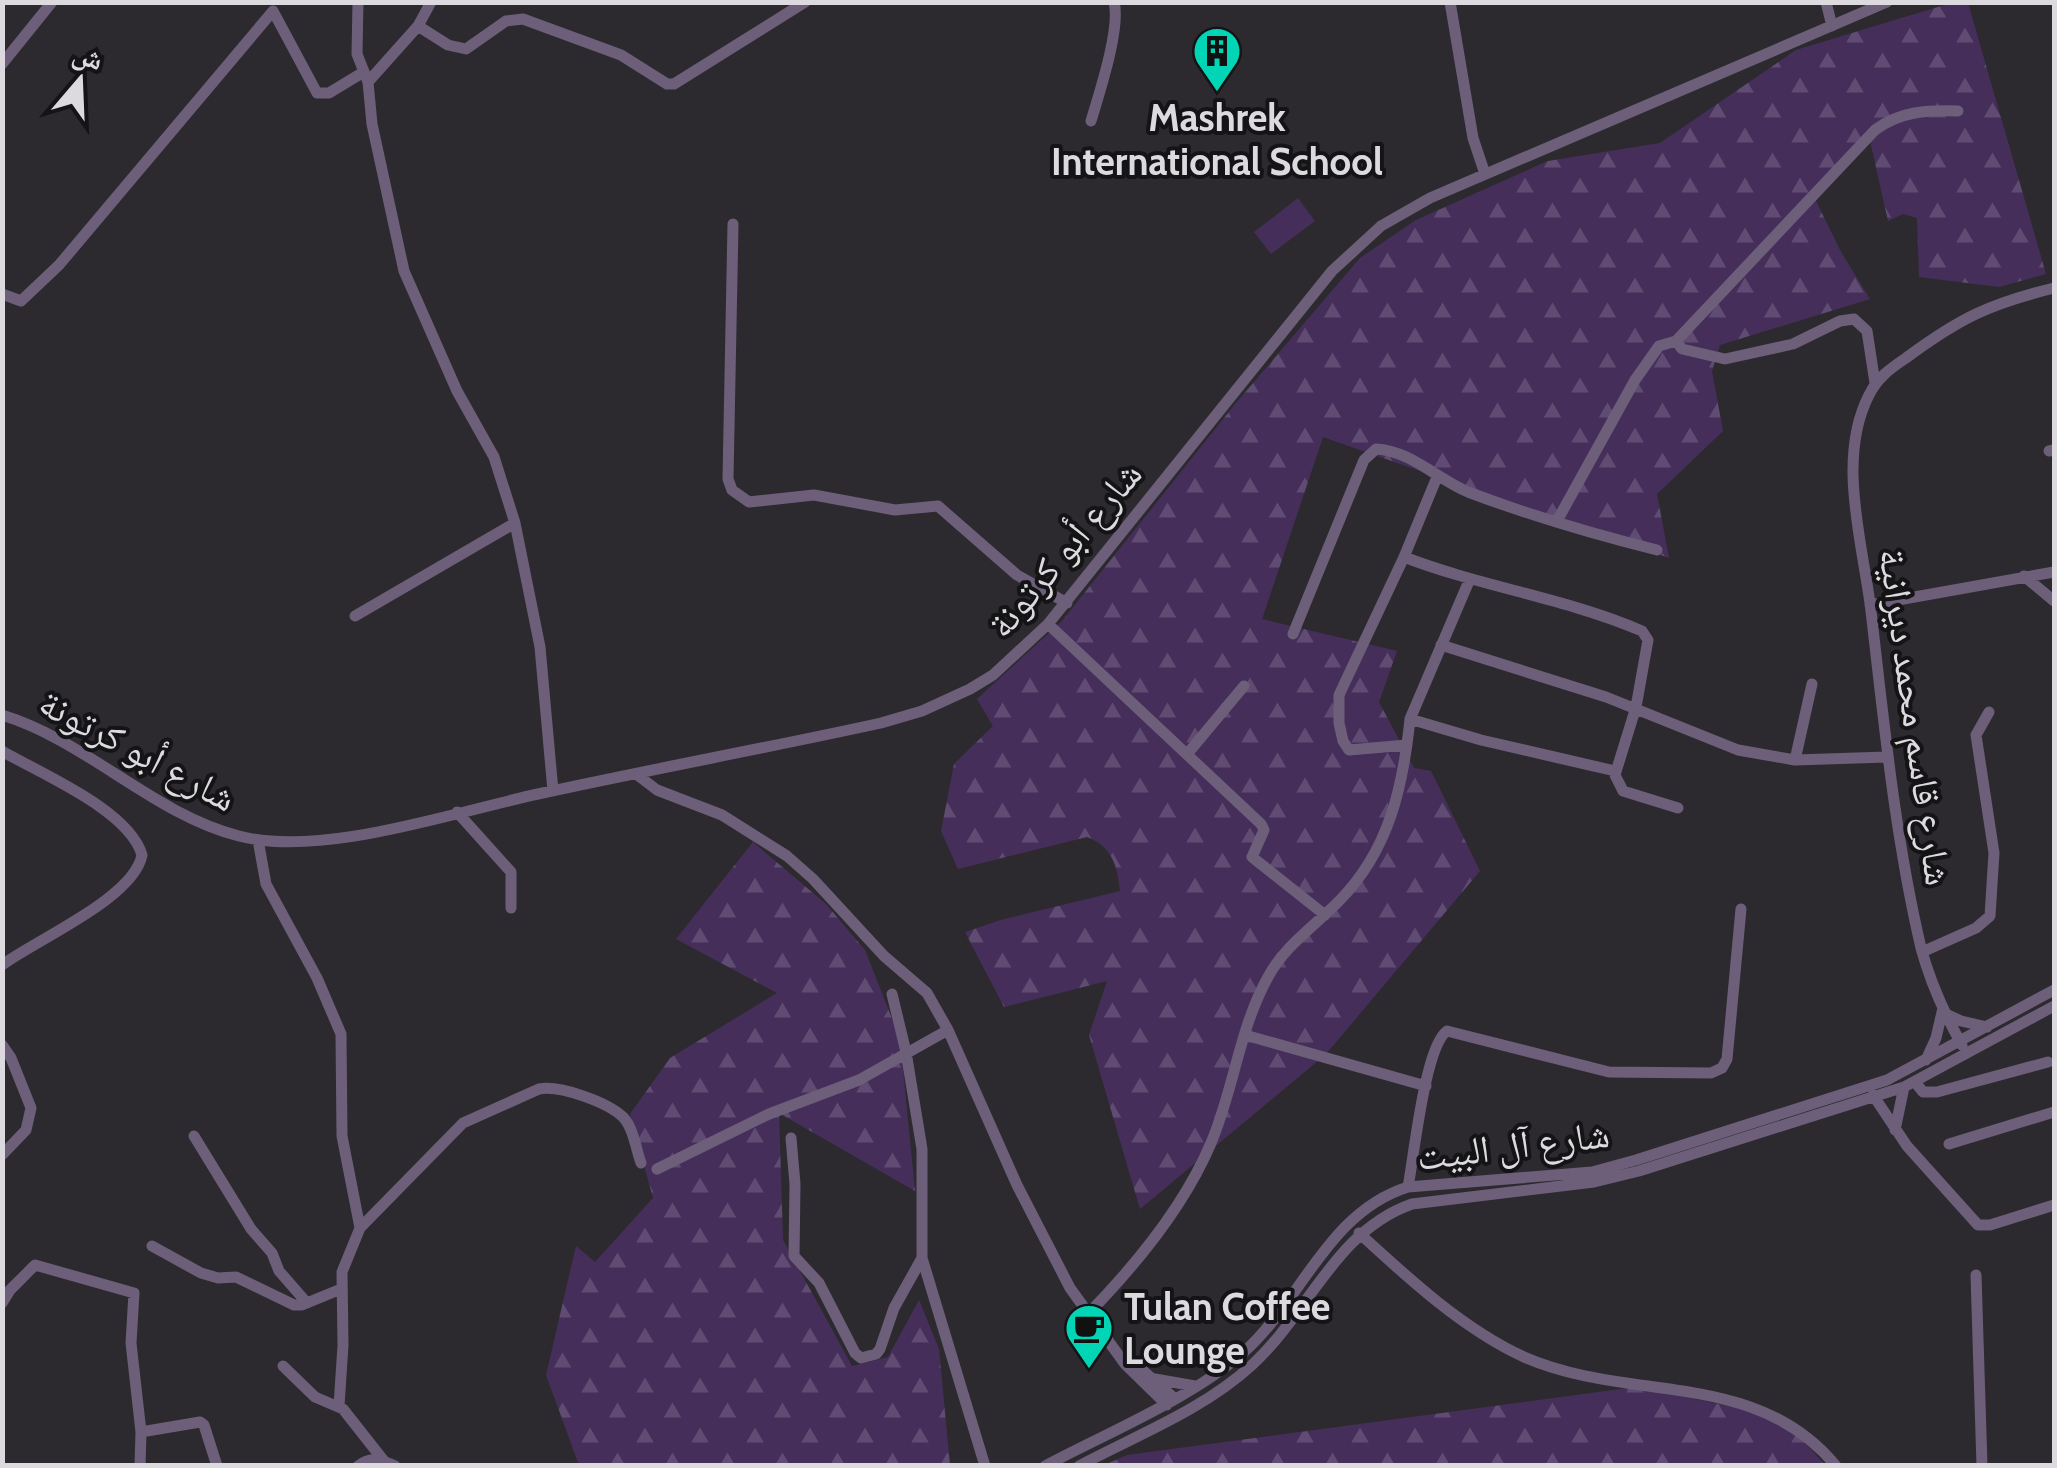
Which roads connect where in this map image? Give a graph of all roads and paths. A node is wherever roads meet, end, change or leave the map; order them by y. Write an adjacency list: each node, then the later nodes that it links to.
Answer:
1 (52, 2): 12 (street)
2 (358, 2): 13 (street)
3 (430, 2): 10 (street)
4 (805, 2): 10 (street)
5 (1114, 2): 15 (street)
6 (1450, 2): 16 (street)
7 (1826, 2): 11 (street)
8 (1888, 2): 11 (street, شارع أبو كرتونة)
9 (272, 7): 13 (street); 20 (street)
10 (418, 26): 13 (street)
11 (1832, 26): 16 (street, شارع أبو كرتونة)
12 (2, 64)
13 (365, 78): 26 (street)
14 (1958, 111): 22 (street)
15 (1091, 122)
16 (1485, 174): 33 (street, شارع أبو كرتونة)
17 (733, 224): 33 (street)
18 (2054, 288): 23 (street)
19 (2, 294): 20 (street)
20 (16, 301): 21 (street)
21 (2, 306)
22 (1676, 341): 23 (street); 25 (street)
23 (1875, 383): 34 (street, شارع قاسم محمد ديرانية)
24 (1437, 477): 25 (street); 28 (street); 37 (street)
25 (1557, 521): 27 (street)
26 (514, 523): 35 (street); 52 (street)
27 (1656, 550)
28 (1404, 557): 31 (street); 45 (street)
29 (2054, 572): 30 (street)
30 (2024, 576): 32 (street); 34 (street)
31 (1469, 581): 38 (street); 41 (street)
32 (2054, 601)
33 (1067, 603): 36 (street, شارع أبو كرتونة)
34 (1870, 606): 48 (street, شارع قاسم محمد ديرانية)
35 (356, 616)
36 (1048, 624): 47 (street); 51 (street, شارع أبو كرتونة)
37 (1293, 634)
38 (1441, 645): 41 (street); 44 (street)
39 (1812, 684): 49 (street)
40 (1244, 686): 47 (street)
41 (1636, 708): 49 (street); 50 (street)
42 (1990, 712): 59 (street)
43 (2, 715): 55 (street, شارع أبو كرتونة)
44 (1410, 720): 45 (street); 50 (street)
45 (1407, 745): 58 (street)
46 (2, 752): 60 (street)
47 (1188, 753): 58 (street)
48 (1887, 757): 49 (street); 59 (street, شارع قاسم محمد ديرانية)
49 (1795, 760)
50 (1616, 771): 53 (street)
51 (636, 774): 52 (street, شارع أبو كرتونة); 66 (street)
52 (553, 791): 54 (street, شارع أبو كرتونة)
53 (1678, 808)
54 (457, 812): 55 (street, شارع أبو كرتونة); 56 (street)
55 (258, 840): 87 (street)
56 (511, 908)
57 (1741, 908): 75 (street)
58 (1325, 915): 67 (street)
59 (1922, 952): 64 (street, شارع قاسم محمد ديرانية)
60 (2, 964)
61 (2054, 990): 65 (street, شارع آل البيت)
62 (892, 994): 70 (street)
63 (2054, 1006): 71 (street, شارع آل البيت)
64 (1944, 1010): 65 (street); 68 (street, شارع قاسم محمد ديرانية); 72 (street)
65 (1987, 1027): 68 (street, شارع آل البيت)
66 (948, 1030): 70 (street); 95 (street)
67 (1245, 1035): 75 (street); 95 (street)
68 (1960, 1042): 71 (street, شارع قاسم محمد ديرانية); 72 (street, شارع آل البيت)
69 (2, 1046): 82 (street)
70 (906, 1052): 84 (street); 90 (street)
71 (1967, 1054): 74 (street, شارع آل البيت)
72 (1926, 1060): 76 (street, شارع آل البيت)
73 (2048, 1062): 74 (street)
74 (1910, 1085): 76 (street, شارع آل البيت); 78 (street)
75 (1426, 1086): 85 (street)
76 (1872, 1092): 78 (street); 85 (street, شارع آل البيت); 88 (street, شارع آل البيت)
77 (2054, 1112): 81 (street)
78 (1895, 1130): 86 (street)
79 (194, 1136): 93 (street)
80 (791, 1138): 90 (street)
81 (1949, 1144)
82 (2, 1155)
83 (641, 1163): 87 (street)
84 (657, 1170)
85 (1408, 1187): 98 (street, شارع آل البيت)
86 (2054, 1205)
87 (360, 1228): 92 (street)
88 (1358, 1233): 101 (street, شارع آل البيت); 112 (street)
89 (152, 1246): 93 (street)
90 (922, 1258): 109 (street)
91 (1976, 1274): 113 (street)
92 (341, 1288): 93 (street); 100 (street)
93 (307, 1303)
94 (2, 1304): 103 (street)
95 (1087, 1315): 97 (street)
96 (283, 1366): 100 (street)
97 (1147, 1380): 98 (street); 99 (street); 102 (street)
98 (1195, 1386): 99 (street, شارع آل البيت)
99 (1169, 1400): 101 (street); 102 (street, شارع آل البيت)
100 (339, 1406): 104 (street)
101 (1182, 1412): 111 (street, شارع آل البيت)
102 (1140, 1415): 110 (street, شارع آل البيت)
103 (141, 1432): 106 (street); 107 (street)
104 (363, 1432): 105 (street); 108 (street)
105 (390, 1463): 108 (street)
106 (140, 1466)
107 (216, 1466)
108 (358, 1466)
109 (985, 1466)
110 (1045, 1466)
111 (1079, 1466)
112 (1836, 1466)
113 (1982, 1466)

